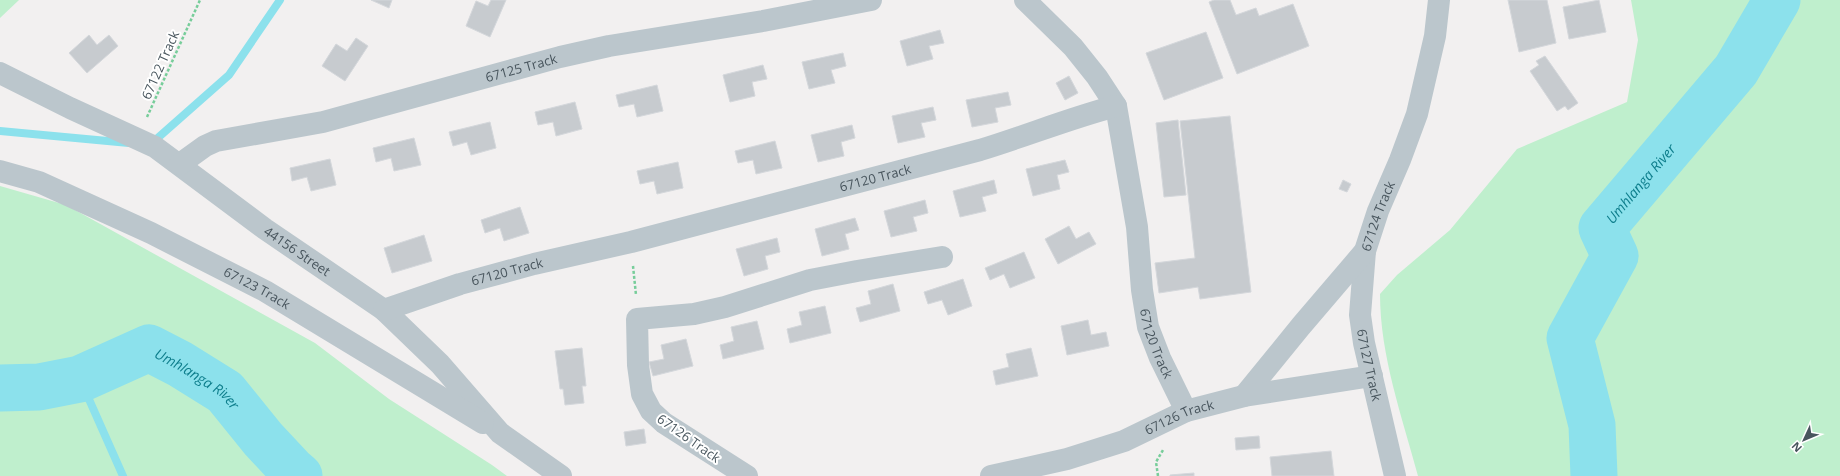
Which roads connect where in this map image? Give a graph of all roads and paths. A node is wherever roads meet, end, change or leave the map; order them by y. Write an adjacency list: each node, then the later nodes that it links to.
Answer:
1 (200, 0): 7 (path, 67122 Track)
2 (871, 0): 8 (street, 67125 Track)
3 (1025, 0): 6 (street, 67120 Track)
4 (1439, 0): 11 (street, 67124 Track)
5 (0, 73): 7 (street, 44156 Street)
6 (1116, 106): 10 (street, 67120 Track); 17 (street, 67120 Track)
7 (137, 138): 8 (street, 44156 Street)
8 (180, 164): 13 (street, 44156 Street)
9 (0, 171): 18 (street, 67123 Track)
10 (631, 242): 13 (street, 67120 Track); 14 (path)
11 (1366, 251): 15 (street, 67127 Track); 16 (street, 67124 Track)
12 (942, 257): 14 (street)
13 (384, 310): 18 (street, 44156 Street)
14 (637, 319): 20 (street, 67126 Track)
15 (1372, 376): 16 (street, 67126 Track); 22 (street, 67127 Track)
16 (1244, 396): 17 (street, 67126 Track)
17 (1186, 411): 21 (street, 67126 Track)
18 (500, 433): 19 (street, 44156 Street)
19 (560, 476)
20 (747, 476)
21 (991, 476)
22 (1395, 476)

